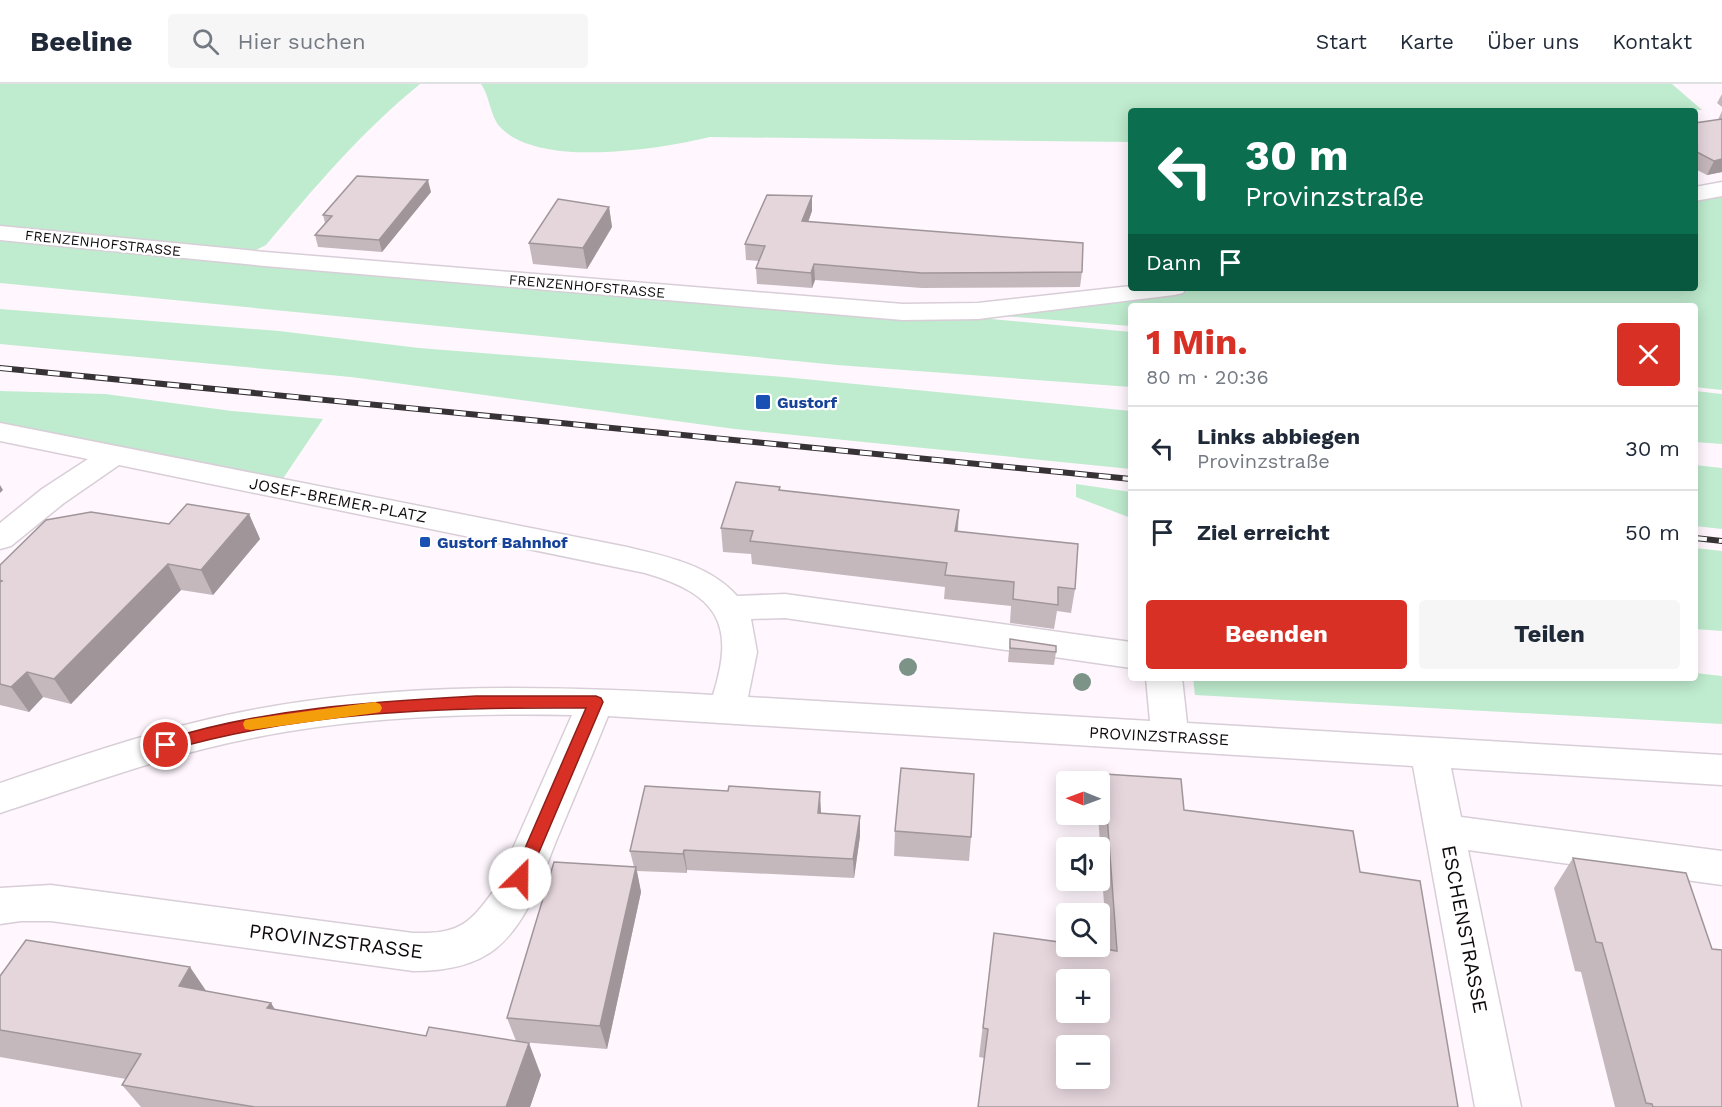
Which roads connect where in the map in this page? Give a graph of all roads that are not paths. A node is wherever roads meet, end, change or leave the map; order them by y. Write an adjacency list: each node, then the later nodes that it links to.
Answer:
1 (1722, 189): 2 (street)
2 (1698, 193)
3 (0, 233): 4 (street, FRENZENHOFSTRASSE)
4 (1148, 291)
5 (0, 432): 6 (street, JOSEF-BREMER-PLATZ)
6 (114, 455): 7 (street); 8 (street, JOSEF-BREMER-PLATZ)
7 (0, 539)
8 (730, 608): 9 (street); 12 (street, JOSEF-BREMER-PLATZ)
9 (1128, 655)
10 (1164, 681): 13 (street)
11 (596, 702): 12 (street, PROVINZSTRASSE); 16 (street, PROVINZSTRASSE); 19 (street, PROVINZSTRASSE)
12 (726, 710): 13 (street, PROVINZSTRASSE)
13 (1170, 736): 14 (street, PROVINZSTRASSE)
14 (1430, 751): 15 (street, PROVINZSTRASSE); 17 (street, ESCHENSTRASSE)
15 (1722, 770)
16 (0, 798)
17 (1446, 831): 18 (street); 20 (street, ESCHENSTRASSE)
18 (1722, 868)
19 (0, 906)
20 (1498, 1107)

